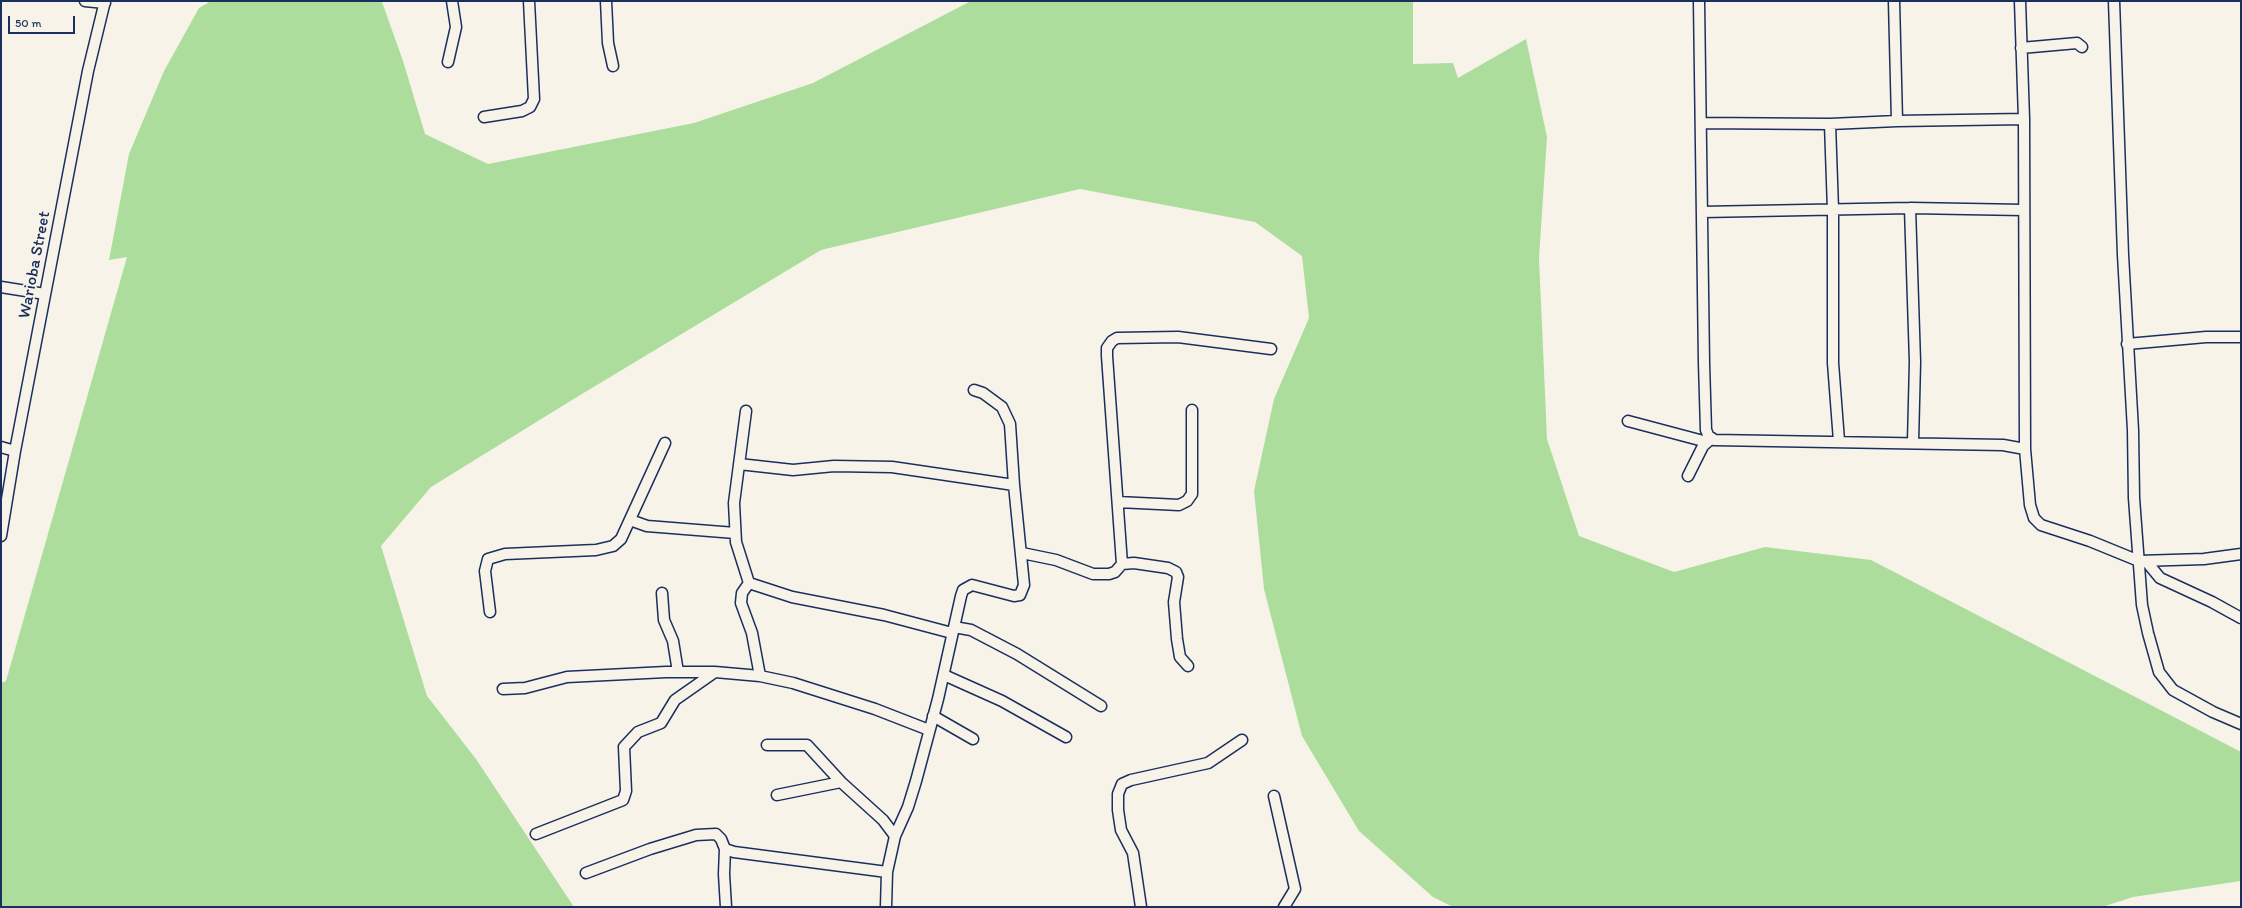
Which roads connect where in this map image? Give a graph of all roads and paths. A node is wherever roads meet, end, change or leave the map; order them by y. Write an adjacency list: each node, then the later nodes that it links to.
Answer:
1 (85, 1): 9 (street)
2 (452, 1): 12 (street)
3 (529, 1): 14 (street)
4 (606, 1): 13 (street)
5 (1699, 1): 17 (street)
6 (1894, 1): 16 (street)
7 (2020, 1): 11 (street)
8 (2114, 1): 26 (street)
9 (105, 2): 24 (street, Warioba Street)
10 (2082, 47): 11 (street)
11 (2021, 48): 15 (street)
12 (448, 62)
13 (613, 66)
14 (484, 117)
15 (2024, 119): 16 (street); 21 (street)
16 (1897, 121): 18 (street)
17 (1701, 123): 18 (street); 22 (street)
18 (1830, 124): 20 (street)
19 (1910, 208): 20 (street); 21 (street); 34 (street)
20 (1833, 210): 22 (street); 33 (street)
21 (2024, 210): 37 (street)
22 (1702, 212): 32 (street)
23 (1, 287): 24 (street)
24 (45, 294): 38 (street, Warioba Street)
25 (2241, 337): 26 (street)
26 (2127, 344): 48 (street)
27 (1271, 349): 42 (street)
28 (974, 390): 41 (street)
29 (1192, 410): 42 (street)
30 (746, 412): 39 (street)
31 (1628, 420): 32 (street)
32 (1709, 440): 33 (street); 40 (street)
33 (1839, 441): 34 (street)
34 (1913, 442): 37 (street)
35 (665, 443): 43 (street)
36 (1, 447): 38 (street)
37 (2026, 449): 48 (street)
38 (15, 451): 45 (street, Warioba Street)
39 (739, 464): 41 (street); 44 (street)
40 (1688, 476)
41 (1014, 485): 46 (street)
42 (1118, 502): 49 (street)
43 (630, 520): 44 (street); 52 (street)
44 (735, 533): 50 (street)
45 (1, 536)
46 (1022, 553): 49 (street); 54 (street)
47 (2241, 554): 48 (street)
48 (2142, 561): 53 (street); 63 (street)
49 (1122, 564): 55 (street)
50 (749, 583): 54 (street); 59 (street)
51 (662, 593): 56 (street)
52 (490, 612)
53 (2241, 618)
54 (953, 630): 58 (street); 61 (street)
55 (1188, 666)
56 (678, 672): 57 (street); 60 (street)
57 (715, 672): 59 (street); 72 (street)
58 (944, 675): 62 (street); 65 (street)
59 (760, 676): 64 (street)
60 (503, 689)
61 (1101, 706)
62 (933, 716): 64 (street); 66 (street)
63 (2241, 724)
64 (930, 730): 73 (street)
65 (1066, 737)
66 (973, 739)
67 (1242, 740): 79 (street)
68 (767, 745): 69 (street)
69 (841, 782): 70 (street); 73 (street)
70 (777, 795)
71 (1274, 796): 80 (street)
72 (536, 834)
73 (895, 836): 75 (street)
74 (725, 849): 75 (street); 76 (street); 77 (street)
75 (887, 872): 78 (street)
76 (586, 873)
77 (726, 907)
78 (886, 907)
79 (1141, 907)
80 (1284, 907)

